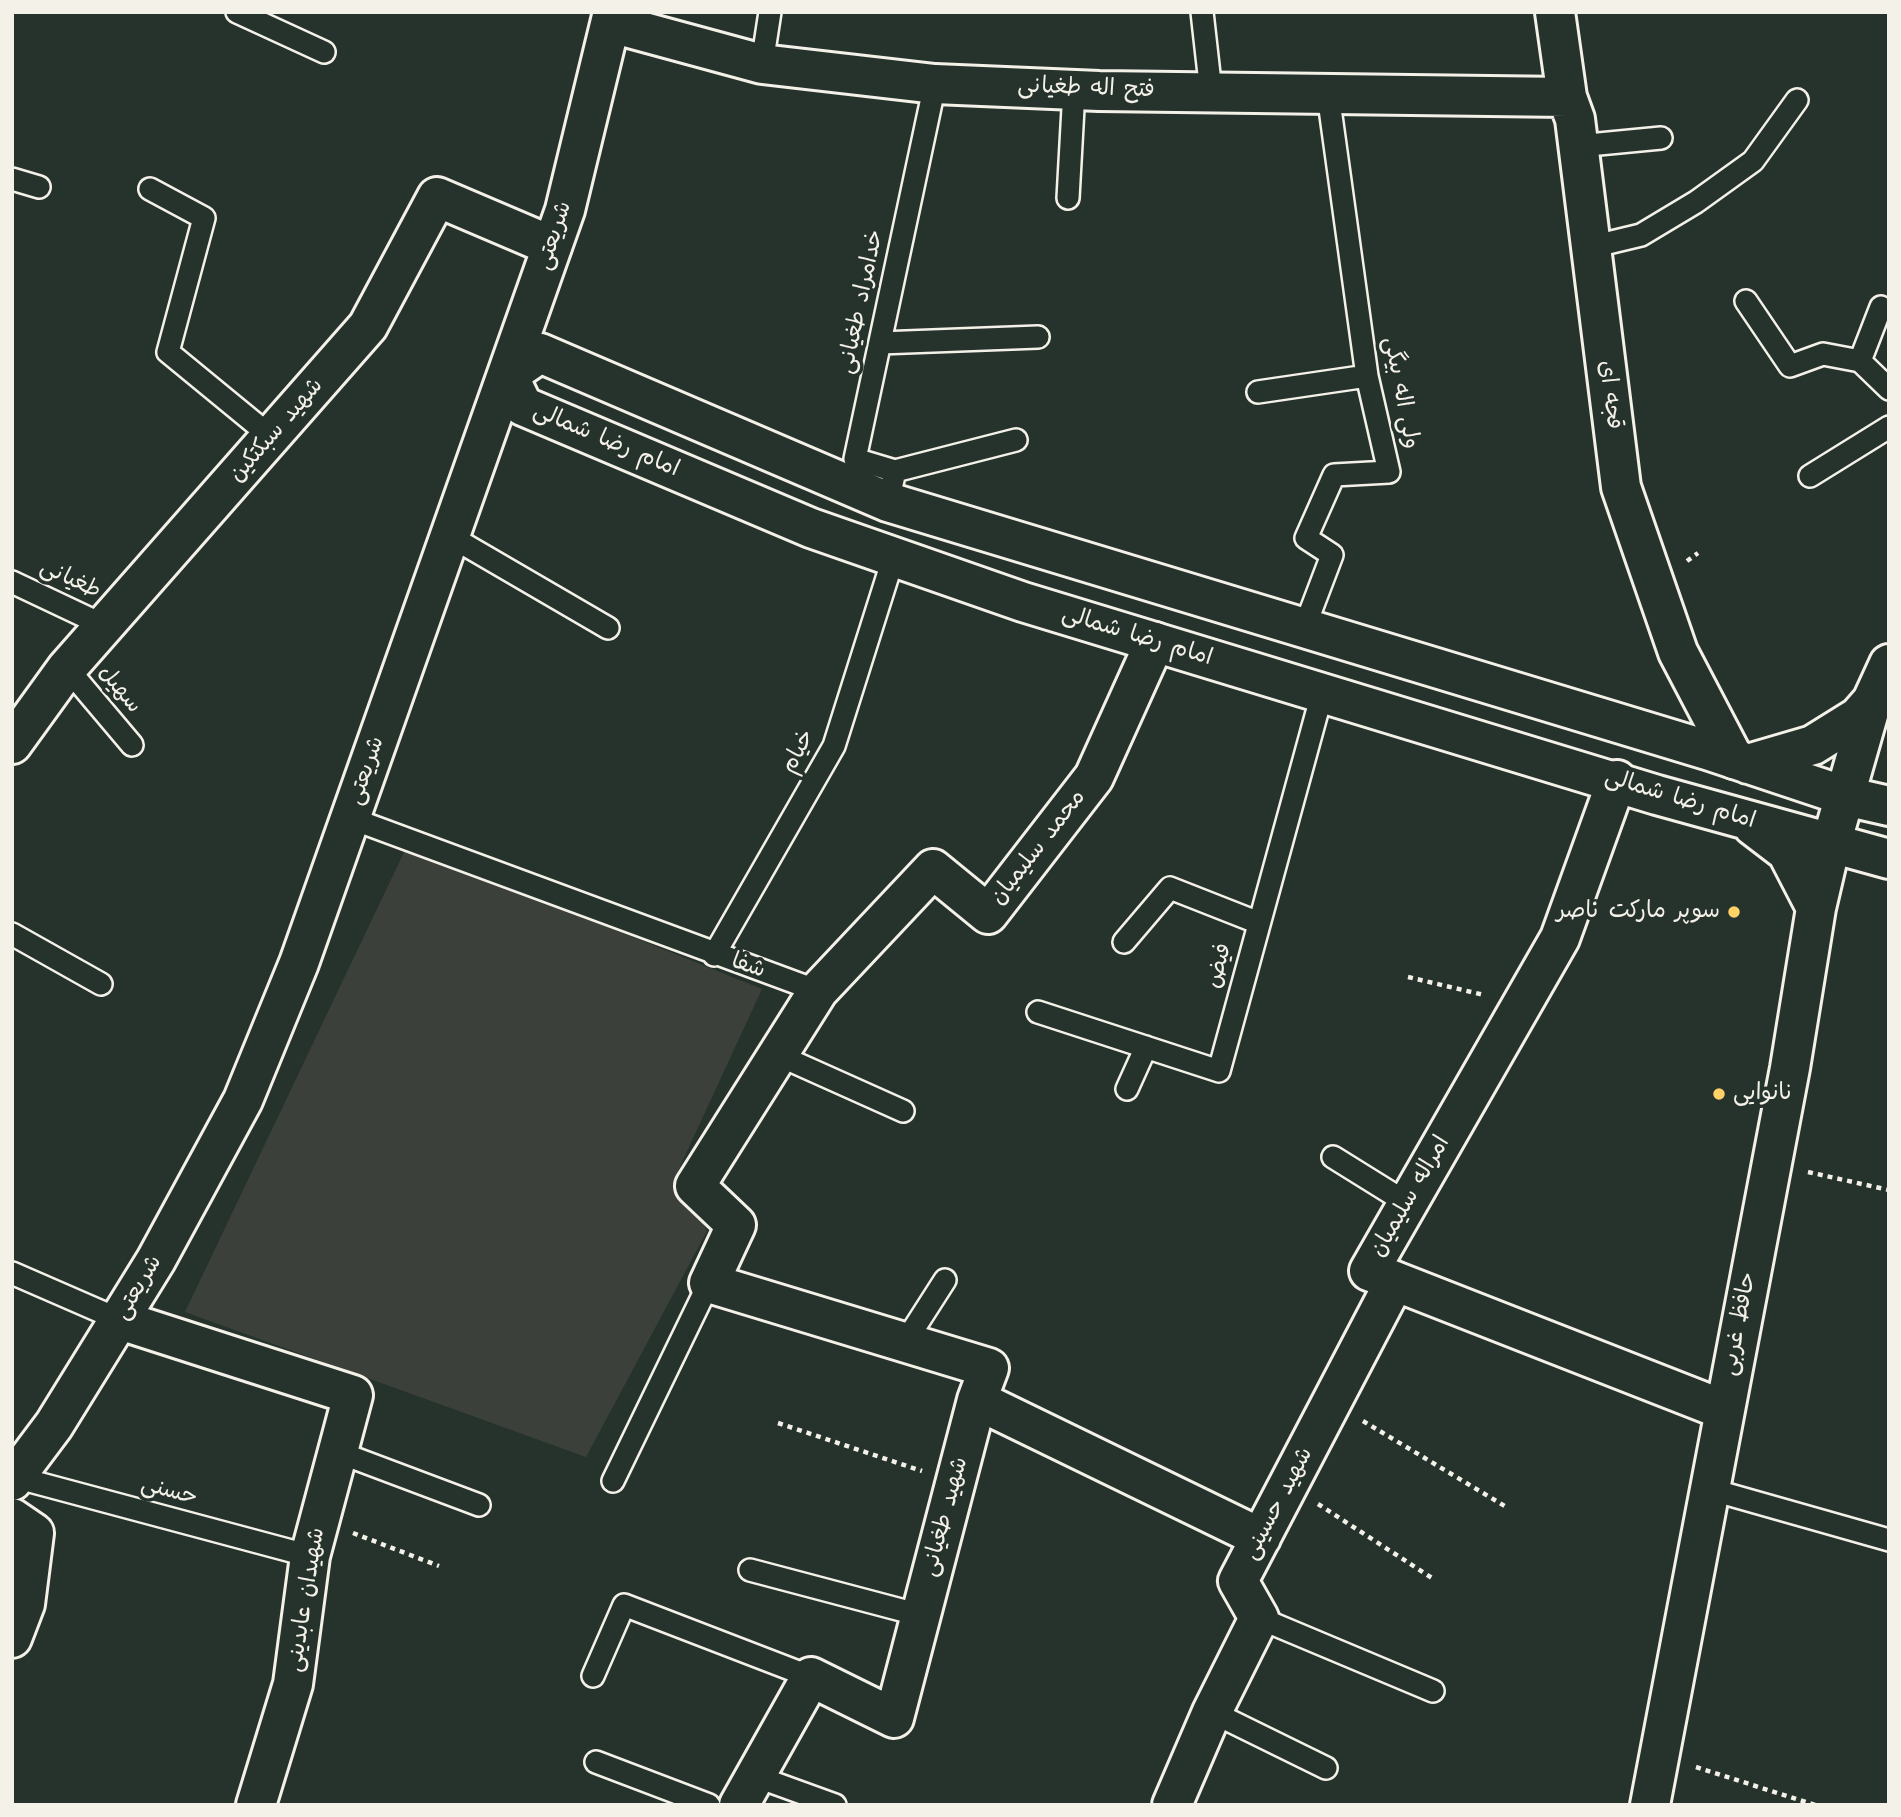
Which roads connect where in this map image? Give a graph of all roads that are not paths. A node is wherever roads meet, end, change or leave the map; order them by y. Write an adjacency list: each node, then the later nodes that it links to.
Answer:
1 (237, 12): 6 (lane)
2 (770, 12): 7 (lane)
3 (1202, 12): 10 (lane)
4 (1555, 12): 12 (street, قجه ای)
5 (612, 18): 7 (street, فتح اله طغیانی); 20 (street, شریعتی)
6 (324, 52)
7 (762, 64): 8 (street, فتح اله طغیانی)
8 (935, 83): 9 (street, فتح اله طغیانی); 25 (lane, خدامراد طغیانی)
9 (1074, 90): 10 (street, فتح اله طغیانی); 19 (lane)
10 (1211, 92): 11 (street, فتح اله طغیانی)
11 (1328, 94): 12 (street, فتح اله طغیانی); 28 (lane, ولی اله بیگی)
12 (1567, 97): 15 (street, قجه ای)
13 (1797, 100): 21 (lane)
14 (1661, 138): 15 (lane)
15 (1578, 146): 21 (street, قجه ای)
16 (12, 179): 17 (lane)
17 (39, 187)
18 (150, 189): 32 (lane)
19 (1068, 198)
20 (552, 246): 27 (street, شریعتی); 32 (street, شهید سبکتکین)
21 (1591, 247): 49 (street, قجه ای)
22 (1746, 301): 26 (lane)
23 (1881, 307): 26 (lane)
24 (1038, 337): 25 (lane)
25 (880, 343): 35 (lane, خدامراد طغیانی)
26 (1860, 361): 29 (lane)
27 (508, 375): 35 (street); 36 (street, شریعتی); 37 (street, امام رضا شمالی)
28 (1367, 376): 30 (lane); 40 (lane, ولی اله بیگی)
29 (1889, 389)
30 (1258, 392)
31 (1889, 427): 34 (lane)
32 (269, 435): 39 (street, شهید سبکتکین)
33 (1016, 440): 35 (lane)
34 (1811, 476)
35 (892, 486): 40 (street)
36 (450, 536): 41 (lane); 54 (street, شریعتی)
37 (894, 556): 42 (street, امام رضا شمالی); 62 (lane, خیام)
38 (12, 582): 39 (lane, طغیانی)
39 (105, 626): 44 (street, شهید سبکتکین)
40 (1304, 626): 49 (street)
41 (608, 628)
42 (1155, 642): 45 (street, امام رضا شمالی); 64 (street, محمد سلیمیان)
43 (1889, 664): 46 (street)
44 (66, 668): 47 (street, شهید سبکتکین); 48 (lane, سهیل)
45 (1322, 694): 51 (street, امام رضا شمالی); 59 (lane, فیض)
46 (1872, 701): 49 (street); 52 (street, حافظ غربی)
47 (12, 744)
48 (132, 745)
49 (1741, 761): 50 (street)
50 (1790, 778): 52 (street); 55 (street)
51 (1617, 780): 55 (street, امام رضا شمالی); 71 (street, امراله سلیمیان)
52 (1845, 796): 53 (street); 56 (street, حافظ غربی)
53 (1889, 806)
54 (350, 818): 62 (lane, شفا); 76 (street, شریعتی)
55 (1757, 823): 56 (street, امام رضا شمالی); 58 (street)
56 (1831, 844): 57 (street, امام رضا شمالی); 58 (street, حافظ غربی)
57 (1889, 859)
58 (1816, 908): 79 (street, حافظ غربی)
59 (1259, 923): 61 (lane); 66 (lane, فیض)
60 (12, 934): 63 (lane)
61 (1124, 942)
62 (714, 955): 64 (lane, شفا)
63 (101, 984)
64 (818, 991): 67 (street)
65 (1038, 1012): 66 (lane, فیض)
66 (1146, 1047): 68 (lane)
67 (778, 1055): 69 (lane); 75 (street)
68 (1127, 1089)
69 (903, 1111)
70 (1333, 1157): 71 (lane)
71 (1407, 1203): 74 (street, امراله سلیمیان)
72 (12, 1273): 76 (lane)
73 (945, 1280): 77 (lane)
74 (1395, 1281): 79 (street, امراله سلیمیان); 86 (street, شهید حسینی)
75 (709, 1283): 77 (street, شهید طغیانی); 82 (lane)
76 (120, 1320): 80 (street, شهیدان عابدینی); 81 (street, شریعتی)
77 (904, 1344): 78 (street, شهید طغیانی)
78 (977, 1400): 86 (street); 90 (street, شهید طغیانی)
79 (1724, 1410): 83 (street, حافظ غربی)
80 (338, 1452): 84 (lane); 87 (street, شهیدان عابدینی)
81 (19, 1464): 87 (lane, حسنی)
82 (613, 1481)
83 (1709, 1489): 88 (lane); 104 (street, حافظ غربی)
84 (479, 1505)
85 (12, 1518): 92 (street)
86 (1261, 1538): 91 (street, شهید حسینی)
87 (315, 1539): 100 (street, شهیدان عابدینی)
88 (1889, 1540)
89 (750, 1570): 90 (lane)
90 (920, 1615): 94 (street, شهید طغیانی)
91 (1259, 1618): 95 (lane); 96 (street)
92 (12, 1638)
93 (593, 1676): 94 (lane)
94 (811, 1677): 99 (street)
95 (1433, 1691)
96 (1212, 1713): 98 (lane); 103 (street)
97 (596, 1762): 101 (lane)
98 (1326, 1768)
99 (747, 1791): 102 (lane)
100 (256, 1805)
101 (709, 1805)
102 (835, 1805)
103 (1172, 1805)
104 (1650, 1805)

